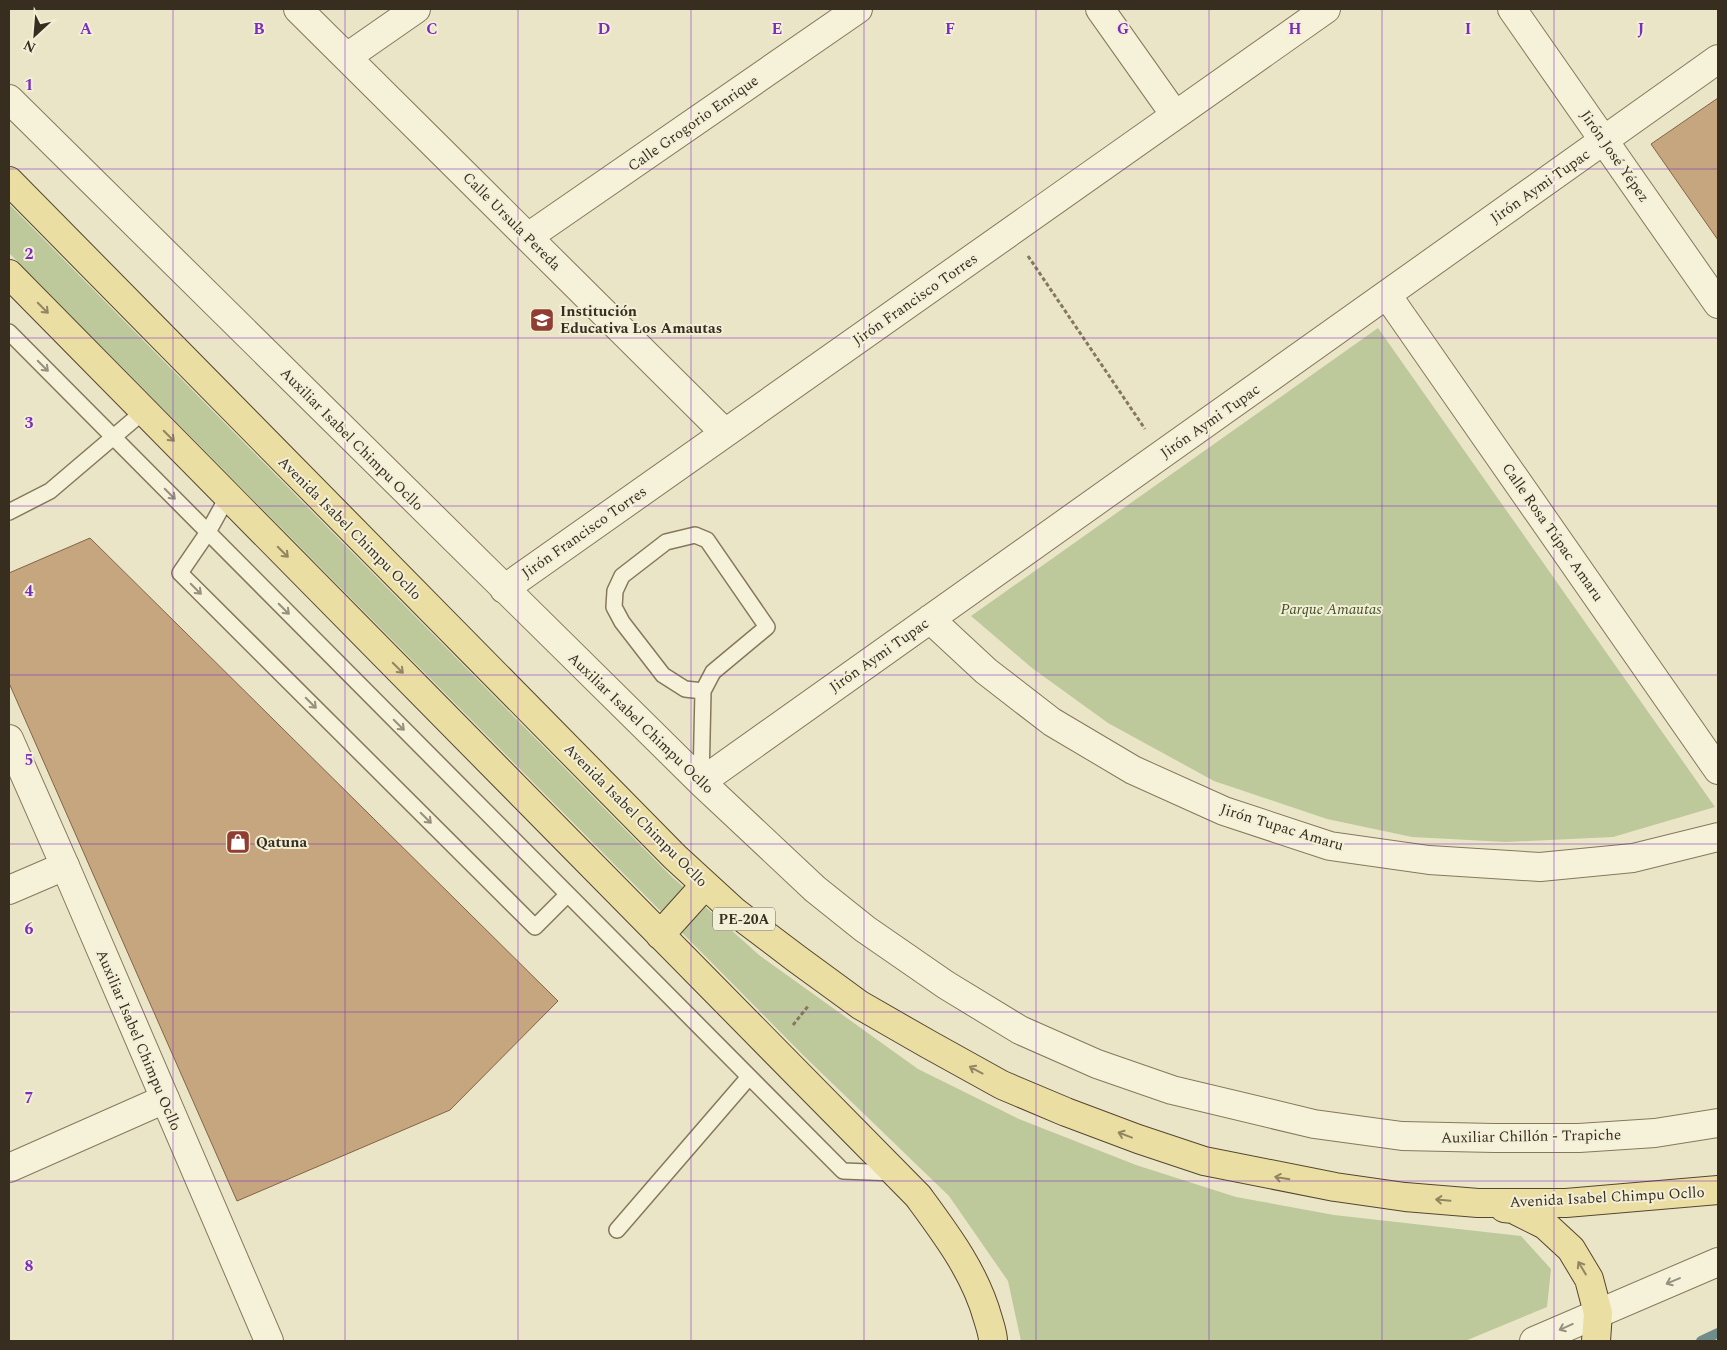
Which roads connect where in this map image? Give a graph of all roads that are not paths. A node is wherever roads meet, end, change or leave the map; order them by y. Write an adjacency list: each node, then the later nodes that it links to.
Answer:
1 (298, 9): 7 (street, Calle Ursula Pereda)
2 (416, 9): 7 (street)
3 (858, 9): 13 (street, Calle Grogorio Enrique)
4 (1100, 9): 10 (street)
5 (1326, 9): 10 (street, Jirón Francisco Torres)
6 (1512, 9): 11 (street, Jirón José Yépez)
7 (347, 57): 13 (street, Calle Ursula Pereda)
8 (1718, 59): 11 (street, Jirón Aymi Tupac)
9 (9, 99): 24 (street, Auxiliar Isabel Chimpu Ocllo)
10 (1175, 115): 19 (street, Jirón Francisco Torres)
11 (1604, 140): 15 (street, Jirón Aymi Tupac); 16 (street, Jirón José Yépez)
12 (9, 182): 32 (main road, Avenida Isabel Chimpu Ocllo / PE-20A)
13 (528, 237): 19 (street, Calle Ursula Pereda)
14 (9, 274): 18 (main road, one-way to 18)
15 (1387, 294): 25 (street, Jirón Aymi Tupac); 28 (street, Calle Rosa Túpac Amaru)
16 (1718, 304)
17 (9, 332): 20 (lane, one-way to 20)
18 (144, 411): 20 (lane); 21 (main road, one-way to 21)
19 (725, 433): 24 (street, Jirón Francisco Torres)
20 (114, 437): 22 (lane); 23 (lane, one-way to 23)
21 (228, 496): 23 (lane); 35 (main road, one-way to 35)
22 (9, 512)
23 (208, 532): 34 (lane, one-way to 34); 34 (lane, one-way to 34)
24 (504, 589): 29 (street, Auxiliar Isabel Chimpu Ocllo)
25 (930, 618): 29 (street, Jirón Aymi Tupac); 30 (street, Jirón Tupac Amaru)
26 (703, 691): 26 (lane); 29 (lane)
27 (9, 739): 31 (street, Auxiliar Isabel Chimpu Ocllo)
28 (1718, 770)
29 (701, 782): 39 (street, Auxiliar Isabel Chimpu Ocllo)
30 (1718, 838)
31 (65, 866): 33 (street); 37 (street, Auxiliar Isabel Chimpu Ocllo)
32 (705, 885): 35 (main road); 43 (main road, Avenida Isabel Chimpu Ocllo / PE-20A, one-way to 32)
33 (9, 890)
34 (568, 895): 36 (lane)
35 (660, 935): 41 (main road)
36 (748, 1077): 41 (lane); 44 (lane)
37 (165, 1100): 40 (street); 47 (street, Auxiliar Isabel Chimpu Ocllo)
38 (1718, 1123): 39 (street, Auxiliar Chillón - Trapiche)
39 (1402, 1136)
40 (9, 1168)
41 (896, 1173): 48 (main road)
42 (1718, 1190): 43 (main road, Avenida Isabel Chimpu Ocllo / PE-20A)
43 (1478, 1203): 46 (main road, one-way to 43)
44 (617, 1230)
45 (1718, 1262): 46 (street, one-way to 46)
46 (1598, 1313): 49 (street, one-way to 49); 50 (main road)
47 (269, 1341)
48 (993, 1341)
49 (1534, 1341)
50 (1596, 1341)

